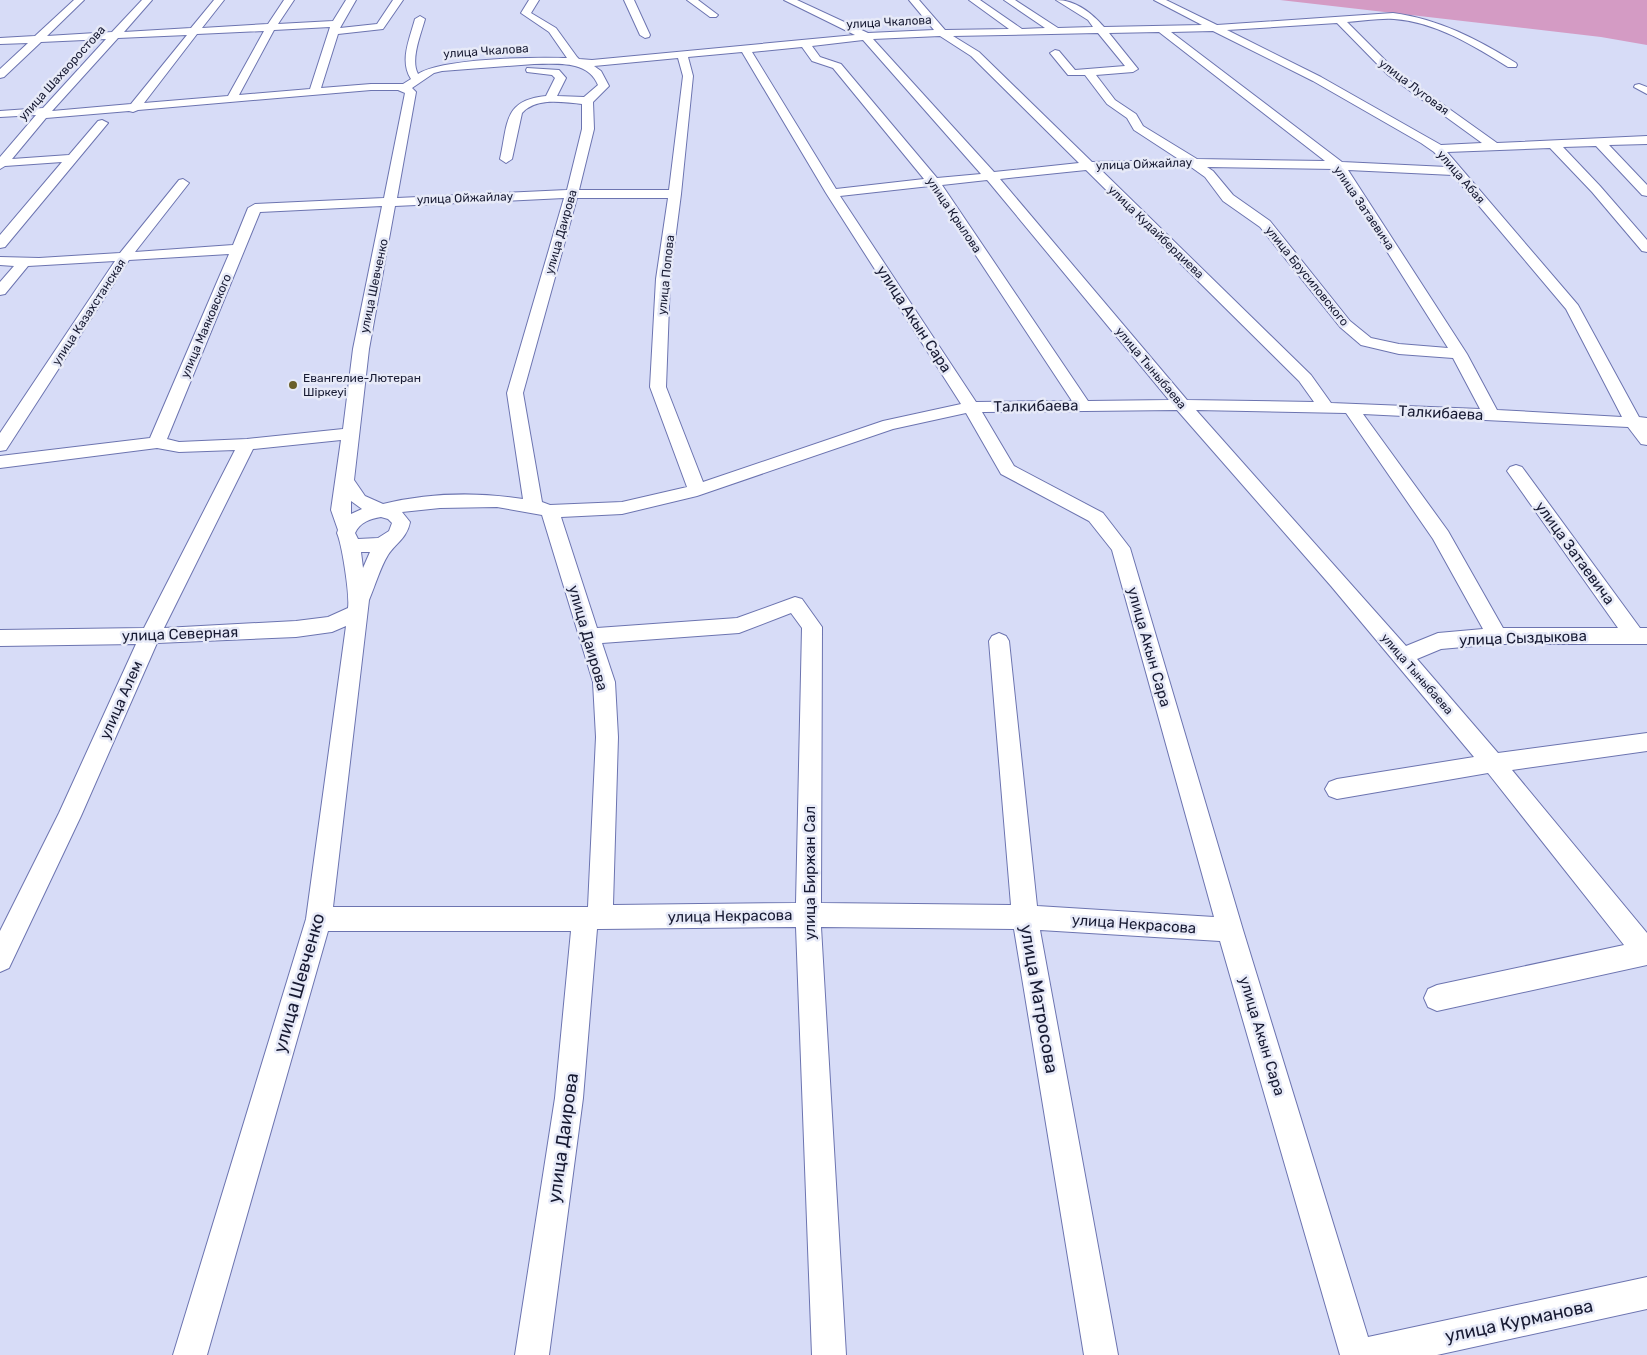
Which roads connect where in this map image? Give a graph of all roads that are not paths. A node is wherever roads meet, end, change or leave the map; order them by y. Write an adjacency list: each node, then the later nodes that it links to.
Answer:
1 (79, 0): 31 (street)
2 (147, 0): 28 (street, улица Шахворостова)
3 (219, 0): 23 (street)
4 (289, 0): 19 (street)
5 (351, 0): 20 (street)
6 (398, 0): 20 (street)
7 (534, 0): 37 (street)
8 (629, 0): 29 (street)
9 (692, 0): 16 (street)
10 (789, 0): 30 (street, улица Тыныбаева)
11 (914, 0): 27 (street, улица Кудайбердиева)
12 (974, 0): 26 (street)
13 (1009, 0): 24 (street)
14 (1061, 0): 25 (street)
15 (1159, 0): 21 (street, улица Абая)
16 (713, 15)
17 (420, 18): 41 (street, улица Шевченко)
18 (1339, 19): 21 (street, улица Чкалова); 38 (street, улица Чкалова); 53 (street, улица Луговая)
19 (271, 28): 20 (street); 23 (street); 43 (street)
20 (335, 28): 42 (street)
21 (1214, 28): 22 (street, улица Чкалова); 54 (street, улица Абая)
22 (1160, 29): 25 (street, улица Чкалова); 60 (street, улица Затаевича)
23 (195, 30): 28 (street); 46 (street)
24 (1055, 30): 25 (street, улица Чкалова); 26 (street, улица Чкалова)
25 (1103, 30): 39 (street)
26 (1019, 31): 27 (street, улица Чкалова)
27 (942, 33): 30 (street, улица Чкалова); 59 (street, улица Кудайбердиева)
28 (115, 34): 31 (street); 47 (street, улица Шахворостова)
29 (646, 35)
30 (864, 35): 33 (street, улица Чкалова); 62 (street, улица Тыныбаева)
31 (39, 38): 32 (street); 40 (street)
32 (0, 41)
33 (805, 44): 34 (street, улица Чкалова); 64 (street, улица Крылова)
34 (746, 50): 36 (street, улица Чкалова); 66 (street, улица Акын Сара)
35 (1055, 53): 39 (street)
36 (682, 55): 37 (street, улица Чкалова); 68 (street, улица Попова)
37 (574, 61): 41 (street, улица Чкалова); 45 (street)
38 (1512, 65)
39 (1088, 72): 57 (street, улица Брусиловского)
40 (0, 75)
41 (415, 84): 42 (street); 44 (street); 69 (street, улица Шевченко)
42 (314, 92): 43 (street)
43 (231, 100): 46 (street)
44 (549, 100): 45 (street); 56 (street)
45 (588, 101): 67 (street, улица Даирова)
46 (133, 108): 47 (street)
47 (44, 113): 48 (street); 58 (street, улица Шахворостова)
48 (0, 114)
49 (102, 123): 55 (street)
50 (1647, 140): 51 (street)
51 (1599, 142): 52 (street); 65 (street)
52 (1554, 145): 53 (street); 72 (street)
53 (1495, 147): 54 (street)
54 (1438, 149): 61 (street, улица Абая)
55 (72, 158): 58 (street); 71 (street)
56 (506, 159)
57 (1194, 162): 59 (street, улица Ойжайлау); 60 (street, улица Ойжайлау); 78 (street, улица Брусиловского)
58 (1, 164)
59 (1088, 166): 62 (street, улица Ойжайлау); 83 (street, улица Кудайбердиева)
60 (1339, 166): 61 (street, улица Ойжайлау); 78 (street, улица Затаевича)
61 (1457, 171): 85 (street, улица Абая)
62 (992, 178): 64 (street, улица Ойжайлау); 79 (street, улица Тыныбаева)
63 (183, 183): 74 (street, улица Казахстанская)
64 (934, 183): 66 (street, улица Ойжайлау); 80 (street, улица Крылова)
65 (1647, 192)
66 (832, 193): 81 (street, улица Акын Сара)
67 (572, 194): 68 (street, улица Ойжайлау); 69 (street, улица Ойжайлау); 96 (street, улица Даирова)
68 (675, 194): 94 (street, улица Попова)
69 (391, 201): 70 (street, улица Ойжайлау); 86 (street, улица Шевченко)
70 (254, 208): 73 (street, улица Маяковского)
71 (0, 244)
72 (1647, 248)
73 (238, 249): 74 (street); 88 (street, улица Маяковского)
74 (125, 256): 76 (street); 90 (street, улица Казахстанская)
75 (0, 261): 76 (street)
76 (24, 262): 77 (street)
77 (0, 291)
78 (1458, 354): 84 (street, улица Затаевича)
79 (1182, 405): 80 (street, Талкибаева); 83 (street, Талкибаева); 107 (street, улица Тыныбаева)
80 (1083, 406): 81 (street, Талкибаева)
81 (971, 407): 94 (street, Талкибаева); 115 (street, улица Акын Сара)
82 (1351, 408): 83 (street, Талкибаева); 84 (street, Талкибаева); 103 (street)
83 (1327, 409)
84 (1491, 415): 85 (street, Талкибаева)
85 (1641, 423): 87 (street, улица Абая)
86 (350, 434): 89 (street); 93 (street, улица Шевченко)
87 (1647, 440)
88 (157, 443): 89 (street); 91 (street)
89 (247, 444): 101 (street, улица Алем)
90 (0, 446)
91 (0, 462)
92 (1516, 471): 104 (street, улица Затаевича)
93 (345, 482): 97 (street); 99 (street, улица Шевченко)
94 (697, 490): 96 (street, Талкибаева)
95 (440, 502): 96 (street, Талкибаева); 97 (street, Талкибаева); 98 (street)
96 (541, 508): 102 (street, улица Даирова)
97 (381, 511): 98 (street); 99 (street)
98 (396, 533): 99 (street); 100 (street)
99 (349, 536): 100 (street, улица Шевченко)
100 (358, 606): 101 (street, улица Северная); 114 (street, улица Шевченко)
101 (150, 636): 106 (street, улица Северная); 117 (street, улица Алем)
102 (591, 636): 111 (street, улица Биржан Сал); 112 (street, улица Даирова)
103 (1497, 636): 104 (street, улица Сыздыкова); 107 (street, улица Сыздыкова)
104 (1640, 636)
105 (999, 641): 113 (street, улица Матросова)
106 (2, 643)
107 (1402, 657): 109 (street, улица Тыныбаева)
108 (1647, 742): 109 (street)
109 (1493, 763): 110 (street); 116 (street, улица Тыныбаева)
110 (1337, 789)
111 (808, 915): 112 (street, улица Некрасова); 113 (street, улица Некрасова); 122 (street, улица Биржан Сал)
112 (592, 918): 114 (street, улица Некрасова); 121 (street, улица Даирова)
113 (1024, 918): 115 (street, улица Некрасова); 123 (street, улица Матросова)
114 (319, 919): 120 (street, улица Шевченко)
115 (1230, 930): 124 (street, улица Акын Сара)
116 (1647, 952): 118 (street, улица Тыныбаева)
117 (0, 959)
118 (1437, 998)
119 (1647, 1293): 125 (street, улица Курманова)
120 (190, 1355)
121 (532, 1355)
122 (830, 1355)
123 (1101, 1355)
124 (1356, 1355)
125 (1362, 1355)

